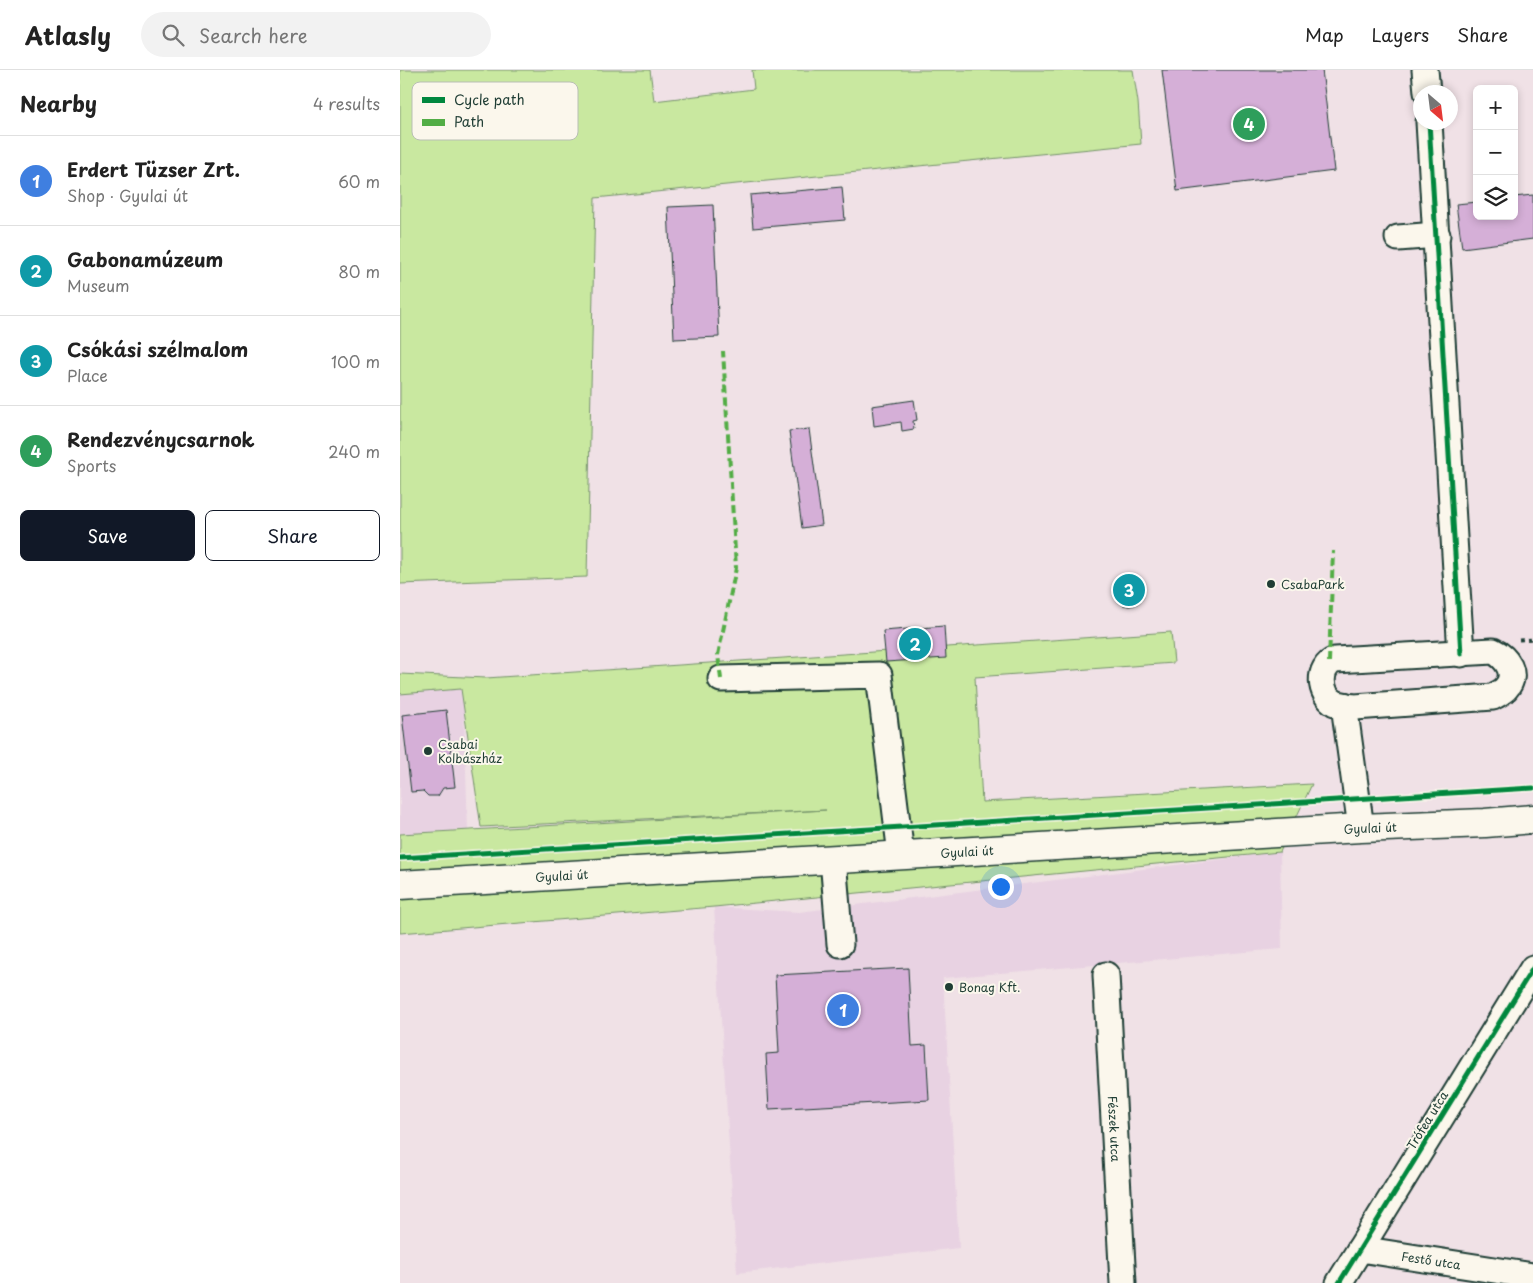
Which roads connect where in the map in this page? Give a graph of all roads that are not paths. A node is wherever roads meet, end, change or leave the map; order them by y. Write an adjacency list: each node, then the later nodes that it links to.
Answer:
1 (1425, 70): 2 (street)
2 (1426, 85)
3 (1430, 130): 4 (street)
4 (1437, 235): 5 (street); 6 (street)
5 (1398, 238)
6 (1461, 654): 8 (street); 8 (street)
7 (721, 679): 11 (street)
8 (1344, 706): 10 (street)
9 (1533, 819): 10 (main road, Gyulai út)
10 (1361, 828): 11 (main road, Gyulai út)
11 (901, 855): 12 (main road, Gyulai út)
12 (833, 859): 13 (main road, Gyulai út); 14 (street)
13 (400, 885)
14 (840, 944)
15 (1533, 968): 17 (street, Trófea utca)
16 (1106, 975): 19 (street, Fészek utca)
17 (1360, 1248): 18 (street, Festő utca); 20 (street, Trófea utca)
18 (1533, 1276)
19 (1123, 1283)
20 (1339, 1283)

